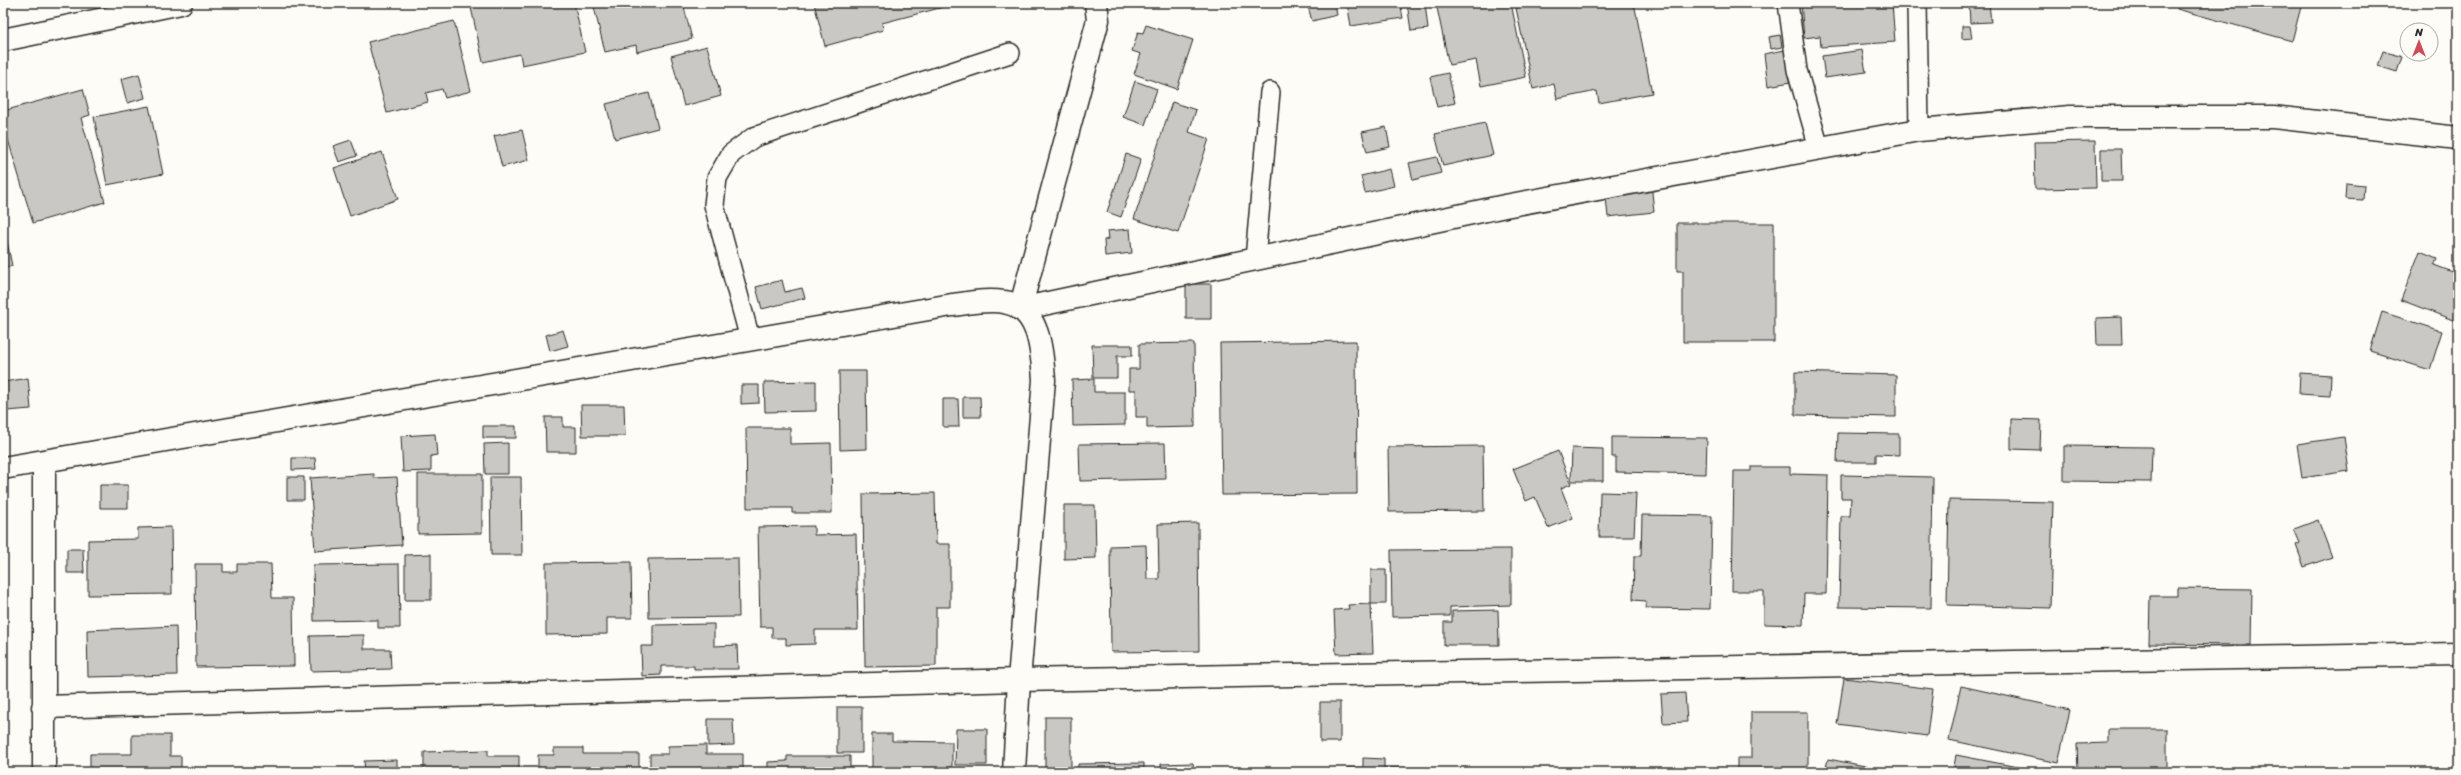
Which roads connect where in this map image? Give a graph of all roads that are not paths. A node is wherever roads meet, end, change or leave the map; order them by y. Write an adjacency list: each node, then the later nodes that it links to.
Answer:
1 (178, 3): 5 (street)
2 (1096, 3): 12 (street)
3 (1788, 3): 10 (lane)
4 (1917, 3): 8 (lane)
5 (3, 40)
6 (1010, 53): 13 (lane)
7 (1270, 92): 11 (lane)
8 (1919, 130): 9 (street); 10 (street)
9 (2458, 138)
10 (1819, 148): 11 (street)
11 (1255, 259): 12 (street)
12 (1020, 309): 13 (street); 17 (street)
13 (750, 339): 14 (street)
14 (44, 462): 15 (street); 18 (street)
15 (3, 468)
16 (2458, 654): 17 (street)
17 (1019, 680): 18 (street); 20 (street)
18 (43, 707): 19 (street)
19 (44, 772)
20 (1014, 772)

